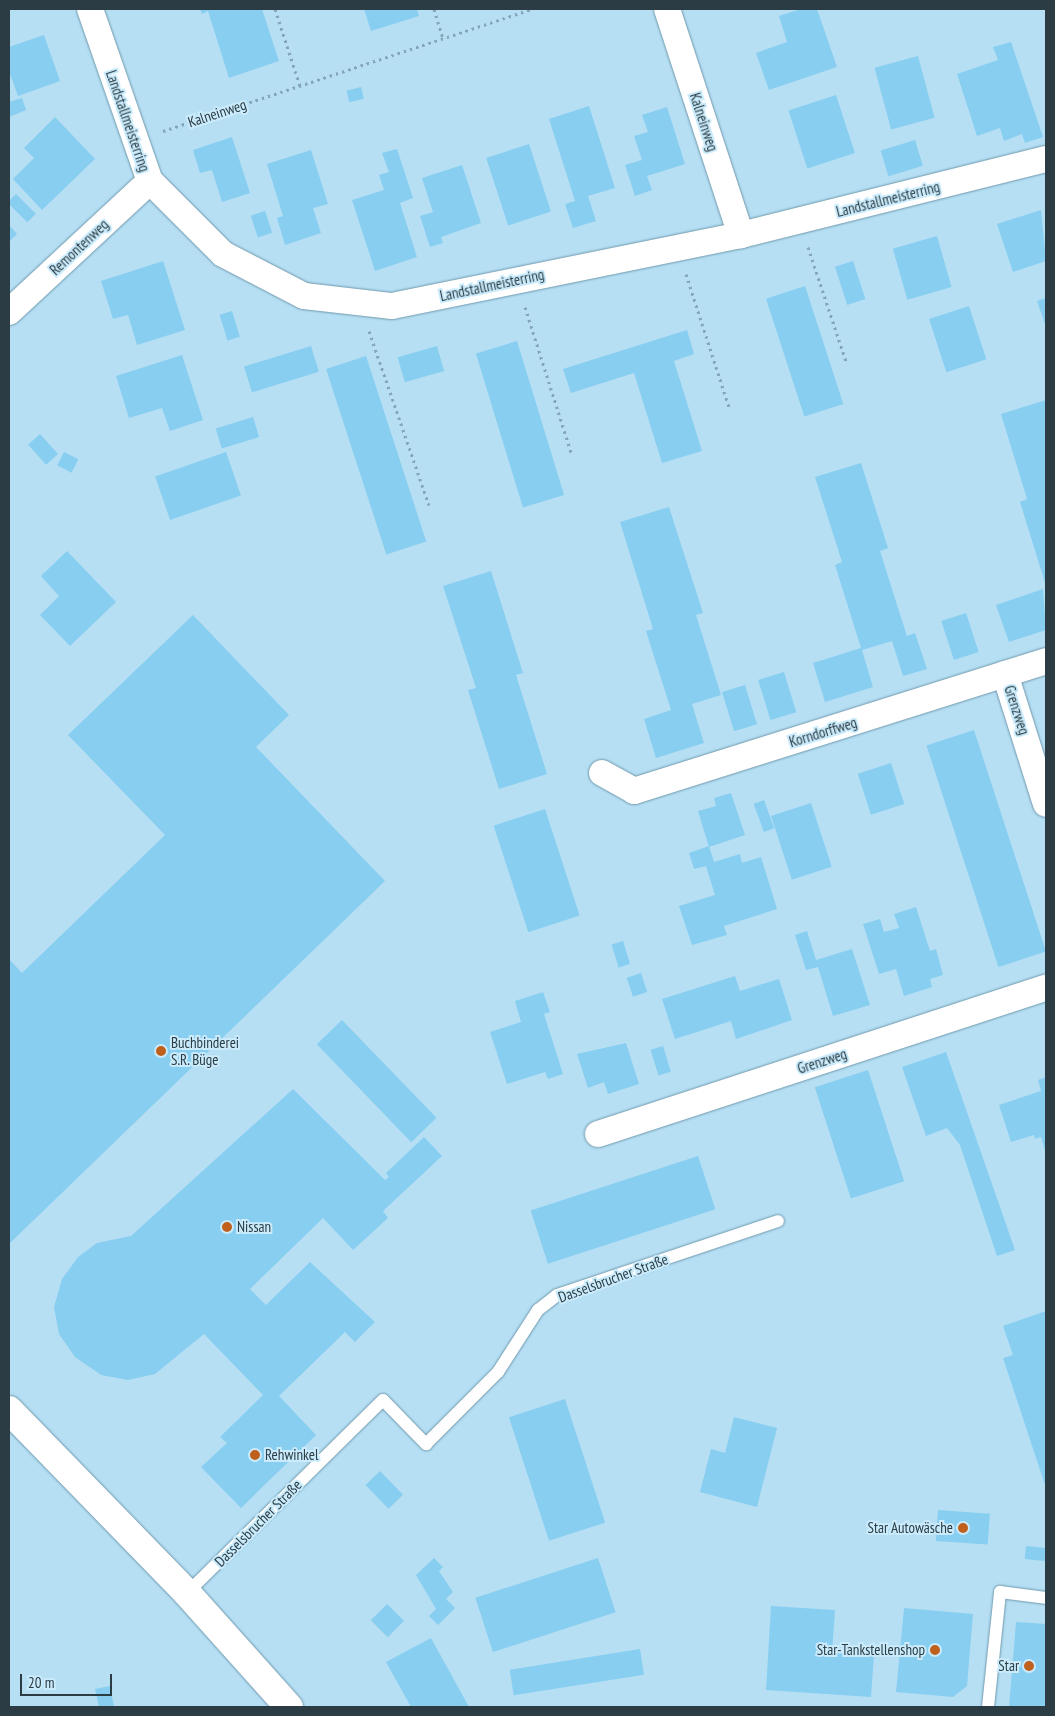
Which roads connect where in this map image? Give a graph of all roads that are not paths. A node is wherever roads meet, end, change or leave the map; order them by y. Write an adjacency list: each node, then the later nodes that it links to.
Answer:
1 (90, 9): 4 (street, Landstallmeisterring)
2 (667, 9): 5 (street, Kalneinweg)
3 (1046, 159): 5 (street, Landstallmeisterring)
4 (150, 182): 5 (street, Landstallmeisterring); 6 (street, Remontenweg)
5 (741, 235)
6 (9, 312)
7 (1046, 661): 8 (street, Korndorffweg)
8 (1005, 674): 9 (street, Korndorffweg); 10 (street, Grenzweg)
9 (602, 774)
10 (1046, 804)
11 (1046, 988): 12 (street, Grenzweg)
12 (598, 1134)
13 (778, 1221): 15 (lane, Dasselsbrucher Straße)
14 (9, 1410): 15 (street)
15 (187, 1593): 17 (street)
16 (1046, 1598): 18 (lane)
17 (288, 1707)
18 (988, 1707)

